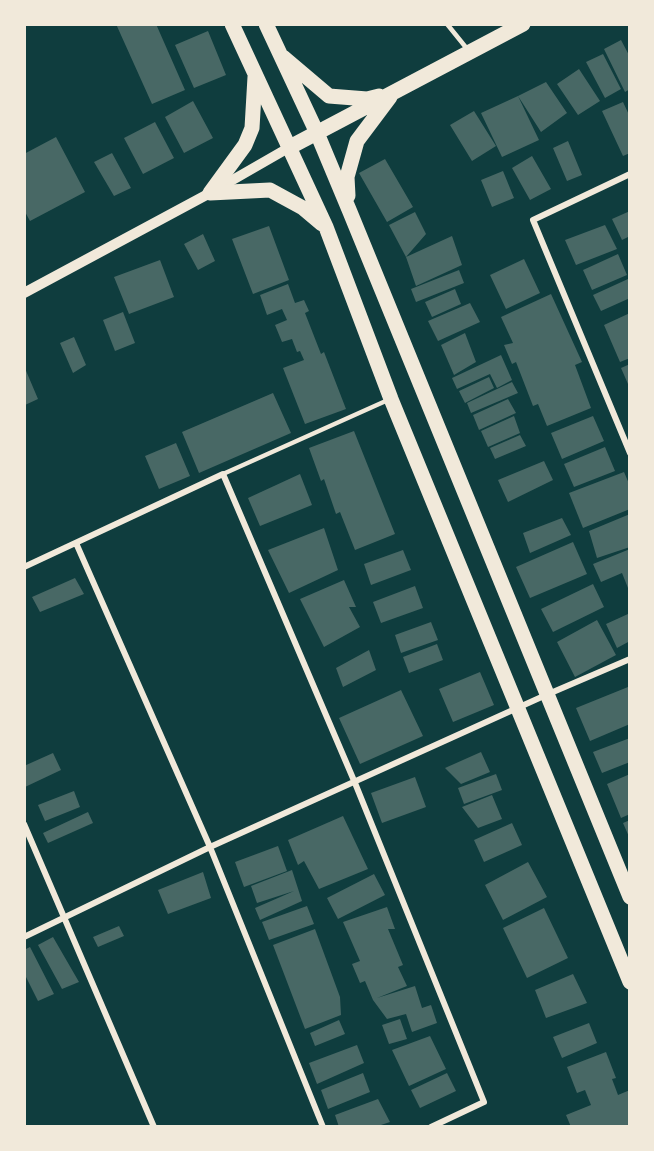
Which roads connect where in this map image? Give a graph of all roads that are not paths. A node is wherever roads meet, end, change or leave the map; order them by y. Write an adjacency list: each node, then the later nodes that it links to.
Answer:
1 (232, 24): 7 (main road)
2 (266, 24): 6 (main road)
3 (447, 24): 5 (lane)
4 (523, 24): 5 (main road)
5 (470, 52): 8 (main road)
6 (280, 54): 8 (main road); 9 (main road)
7 (255, 74): 10 (main road); 12 (main road)
8 (394, 92): 9 (main road); 13 (main road)
9 (317, 133): 10 (main road); 13 (main road)
10 (290, 147): 12 (street); 14 (main road)
11 (630, 174): 17 (street)
12 (210, 194): 14 (main road); 15 (street)
13 (350, 212): 22 (main road)
14 (326, 227): 16 (main road)
15 (24, 293)
16 (390, 399): 18 (lane); 23 (main road)
17 (630, 453)
18 (223, 474): 19 (street); 24 (street)
19 (76, 543): 20 (street); 26 (street)
20 (24, 567)
21 (630, 659): 22 (street)
22 (546, 695): 23 (street); 27 (main road)
23 (517, 709): 24 (street); 30 (main road)
24 (355, 783): 26 (street); 33 (street)
25 (24, 824): 28 (street)
26 (210, 847): 28 (street); 32 (street)
27 (630, 897)
28 (64, 917): 29 (street); 31 (street)
29 (24, 937)
30 (630, 982)
31 (154, 1127)
32 (323, 1127)
33 (431, 1127)

